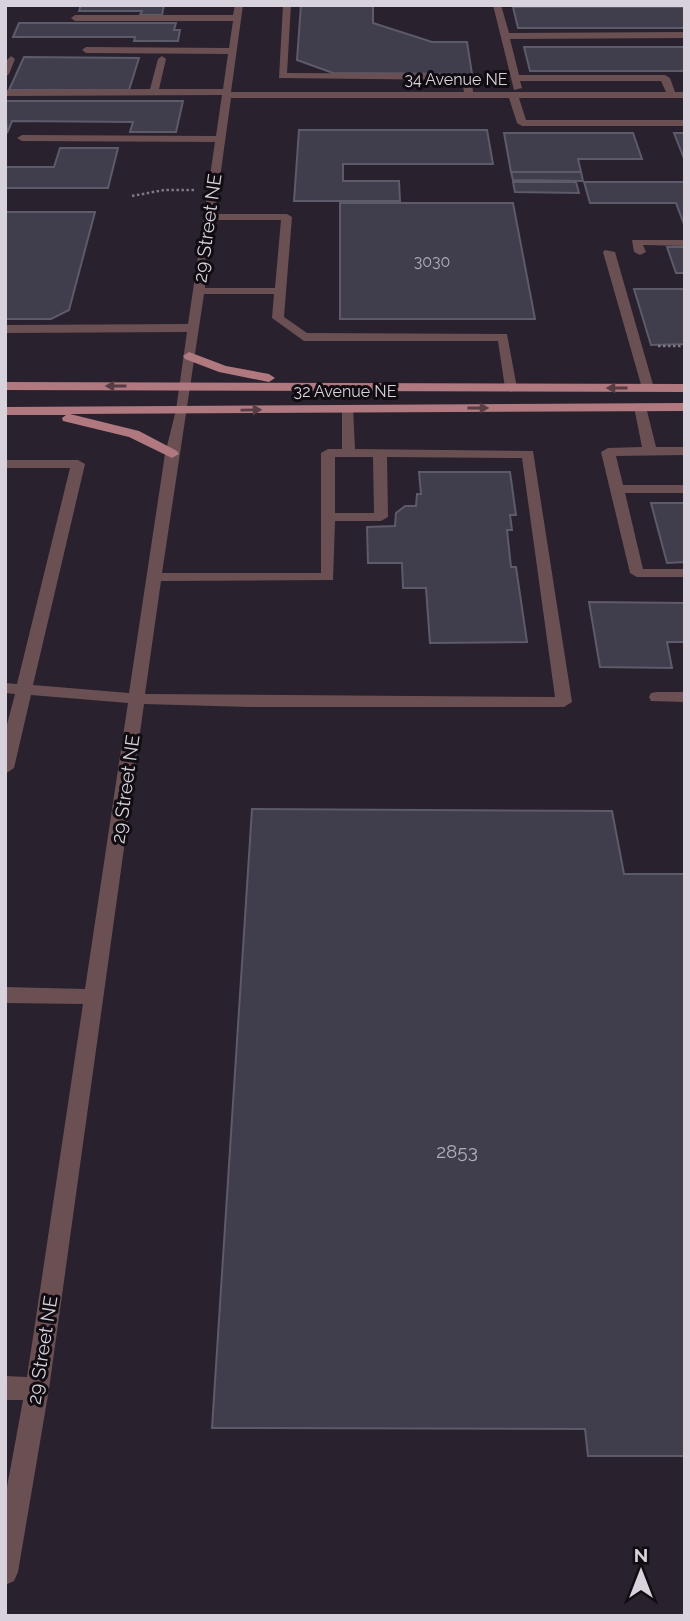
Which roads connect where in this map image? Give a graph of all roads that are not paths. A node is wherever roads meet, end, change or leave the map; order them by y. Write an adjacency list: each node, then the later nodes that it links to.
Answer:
1 (239, 5): 5 (street, 29 Street NE)
2 (287, 5): 17 (street)
3 (497, 5): 7 (street)
4 (75, 18): 5 (street)
5 (238, 18): 9 (street, 29 Street NE)
6 (685, 35): 7 (street)
7 (505, 36): 13 (street)
8 (86, 50): 9 (street)
9 (233, 51): 16 (street, 29 Street NE)
10 (11, 59): 12 (street)
11 (162, 59): 14 (street)
12 (5, 74)
13 (514, 78): 18 (street); 19 (street)
14 (154, 92): 15 (street, 34 Avenue NE); 16 (street, 34 Avenue NE)
15 (5, 93)
16 (227, 93): 17 (street, 34 Avenue NE); 24 (street, 29 Street NE)
17 (469, 94): 18 (street, 34 Avenue NE)
18 (516, 94): 21 (street, 34 Avenue NE); 21 (street)
19 (671, 94): 20 (street, 34 Avenue NE); 21 (street, 34 Avenue NE)
20 (685, 94)
21 (652, 109): 22 (street)
22 (685, 123)
23 (22, 138): 24 (street)
24 (220, 139): 25 (street, 29 Street NE)
25 (209, 217): 29 (street, 29 Street NE); 30 (street)
26 (685, 243): 28 (street)
27 (609, 252): 38 (street)
28 (640, 252)
29 (198, 291): 30 (street); 31 (street, 29 Street NE)
30 (281, 291): 37 (street)
31 (193, 328): 32 (street); 33 (street, 29 Street NE)
32 (5, 330)
33 (189, 356): 35 (street, 29 Street NE); 36 (main road)
34 (5, 386): 35 (main road, 32 Avenue NE, one-way to 34)
35 (184, 386): 36 (main road, 32 Avenue NE); 43 (street, 29 Street NE)
36 (310, 386): 37 (main road, 32 Avenue NE)
37 (512, 388): 38 (main road, 32 Avenue NE, one-way to 37)
38 (648, 388): 39 (main road, 32 Avenue NE)
39 (685, 388)
40 (640, 407): 41 (main road, 32 Avenue NE); 42 (main road, 32 Avenue NE, one-way to 40); 46 (street)
41 (685, 407)
42 (347, 408): 43 (main road, 32 Avenue NE, one-way to 42); 48 (street)
43 (182, 410): 45 (main road, 32 Avenue NE); 50 (street, 29 Street NE)
44 (5, 411): 45 (main road, 32 Avenue NE)
45 (30, 411): 50 (main road)
46 (650, 451): 47 (street); 52 (street)
47 (685, 451)
48 (349, 453): 49 (street); 54 (street)
49 (380, 453): 54 (street); 61 (street)
50 (172, 454): 56 (street, 29 Street NE)
51 (5, 464): 58 (street)
52 (617, 489): 53 (street); 55 (street)
53 (685, 489)
54 (328, 517): 56 (street)
55 (685, 573)
56 (156, 577): 61 (street, 29 Street NE)
57 (5, 688): 58 (street)
58 (23, 688): 61 (street); 62 (street)
59 (657, 697): 60 (street)
60 (685, 697)
61 (138, 699): 64 (street, 29 Street NE)
62 (5, 768)
63 (5, 995): 64 (street)
64 (94, 997): 66 (street, 29 Street NE)
65 (5, 1388): 66 (street)
66 (37, 1389): 67 (street, 29 Street NE)
67 (5, 1572)

